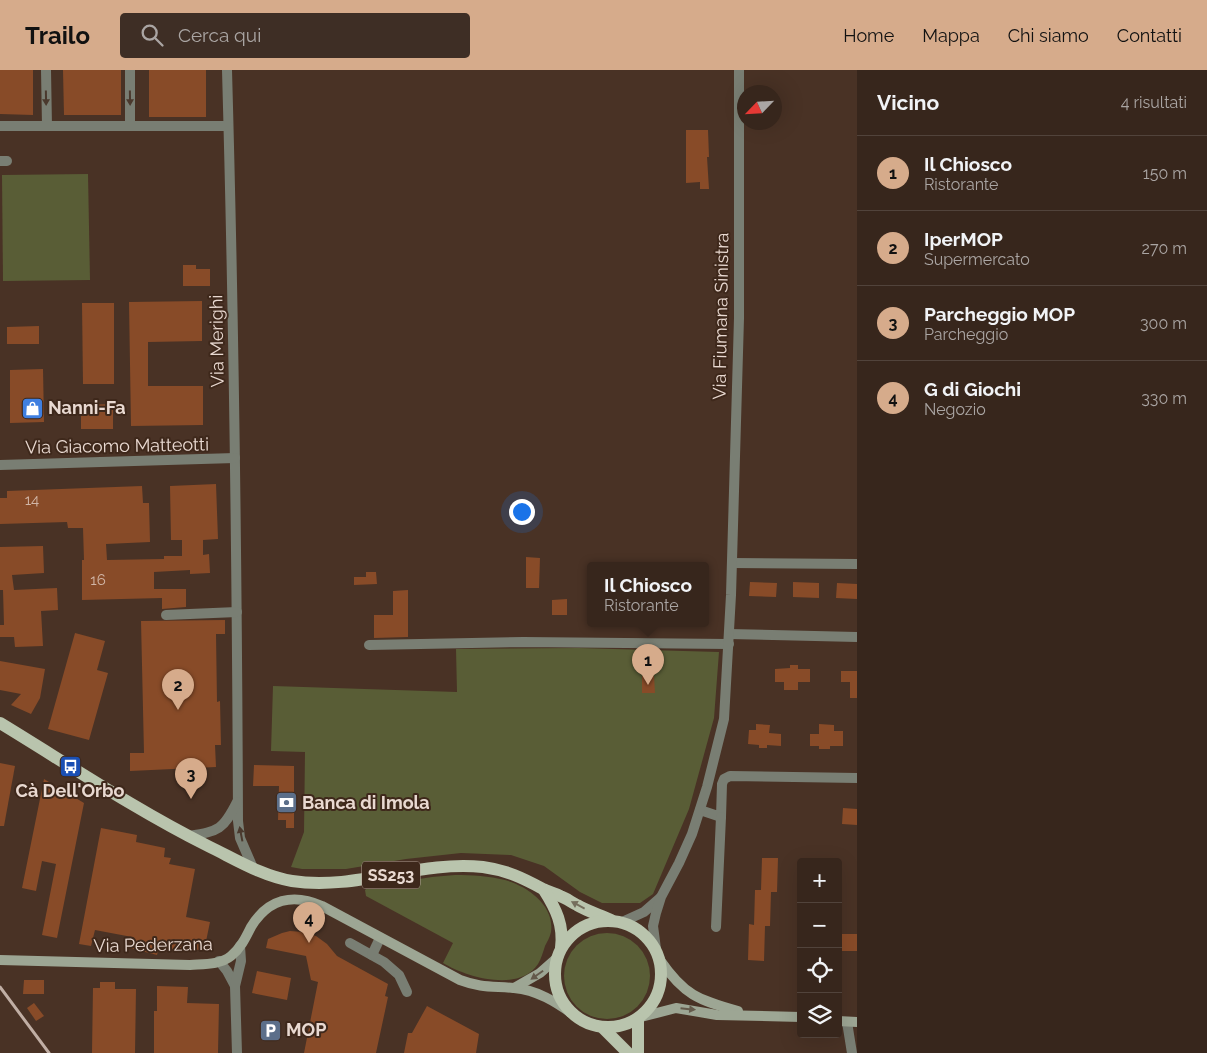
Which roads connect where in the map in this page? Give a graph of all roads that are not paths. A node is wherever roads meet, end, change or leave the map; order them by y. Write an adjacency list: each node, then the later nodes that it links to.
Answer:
1 (46, 70): 6 (street, one-way to 6)
2 (130, 70): 7 (street, one-way to 7)
3 (227, 70): 8 (street, Via Merighi)
4 (739, 70): 11 (street, Via Fiumana Sinistra)
5 (0, 126): 6 (street)
6 (47, 126): 7 (street)
7 (130, 126): 8 (street)
8 (228, 126): 9 (street, Via Merighi)
9 (236, 458): 10 (street, Via Giacomo Matteotti); 13 (street, Via Merighi)
10 (0, 465)
11 (732, 563): 12 (street); 16 (street, Via Fiumana Sinistra)
12 (857, 564)
13 (237, 612): 14 (street); 20 (street, Via Merighi)
14 (166, 614)
15 (857, 637): 16 (street)
16 (729, 639): 17 (street); 21 (street, Via Fiumana Sinistra)
17 (369, 644)
18 (0, 723): 23 (main road, SS253)
19 (857, 778): 22 (street)
20 (238, 799): 23 (street, Via Merighi); 24 (street, Via Merighi, one-way to 20)
21 (700, 810): 22 (street); 26 (street, Via Fiumana Sinistra)
22 (720, 817): 28 (street)
23 (189, 836): 24 (main road, SS253)
24 (253, 868): 25 (main road, SS253)
25 (544, 890): 27 (main road, SS253, one-way to 25); 32 (main road)
26 (661, 897): 27 (street, Via Fiumana Sinistra); 33 (street, Via Fiumana Sinistra)
27 (617, 921): 32 (main road); 33 (main road, SS253)
28 (716, 927)
29 (380, 938): 31 (main road, Via Pederzana); 34 (street); 38 (main road)
30 (350, 943): 34 (street)
31 (240, 946): 36 (main road, Via Pederzana); 37 (street)
32 (559, 954): 38 (main road, one-way to 38); 40 (main road)
33 (658, 954): 41 (main road); 42 (main road)
34 (372, 955): 39 (street)
35 (0, 960): 36 (main road, Via Pederzana)
36 (219, 961): 37 (street)
37 (235, 986): 46 (street)
38 (514, 988): 40 (main road)
39 (407, 992)
40 (574, 1015): 45 (main road)
41 (754, 1016): 42 (main road, one-way to 41); 43 (main road)
42 (639, 1018): 45 (main road); 48 (main road)
43 (797, 1018)
44 (848, 1022): 49 (street)
45 (602, 1027): 47 (main road)
46 (237, 1053)
47 (628, 1053)
48 (638, 1053)
49 (852, 1053)

